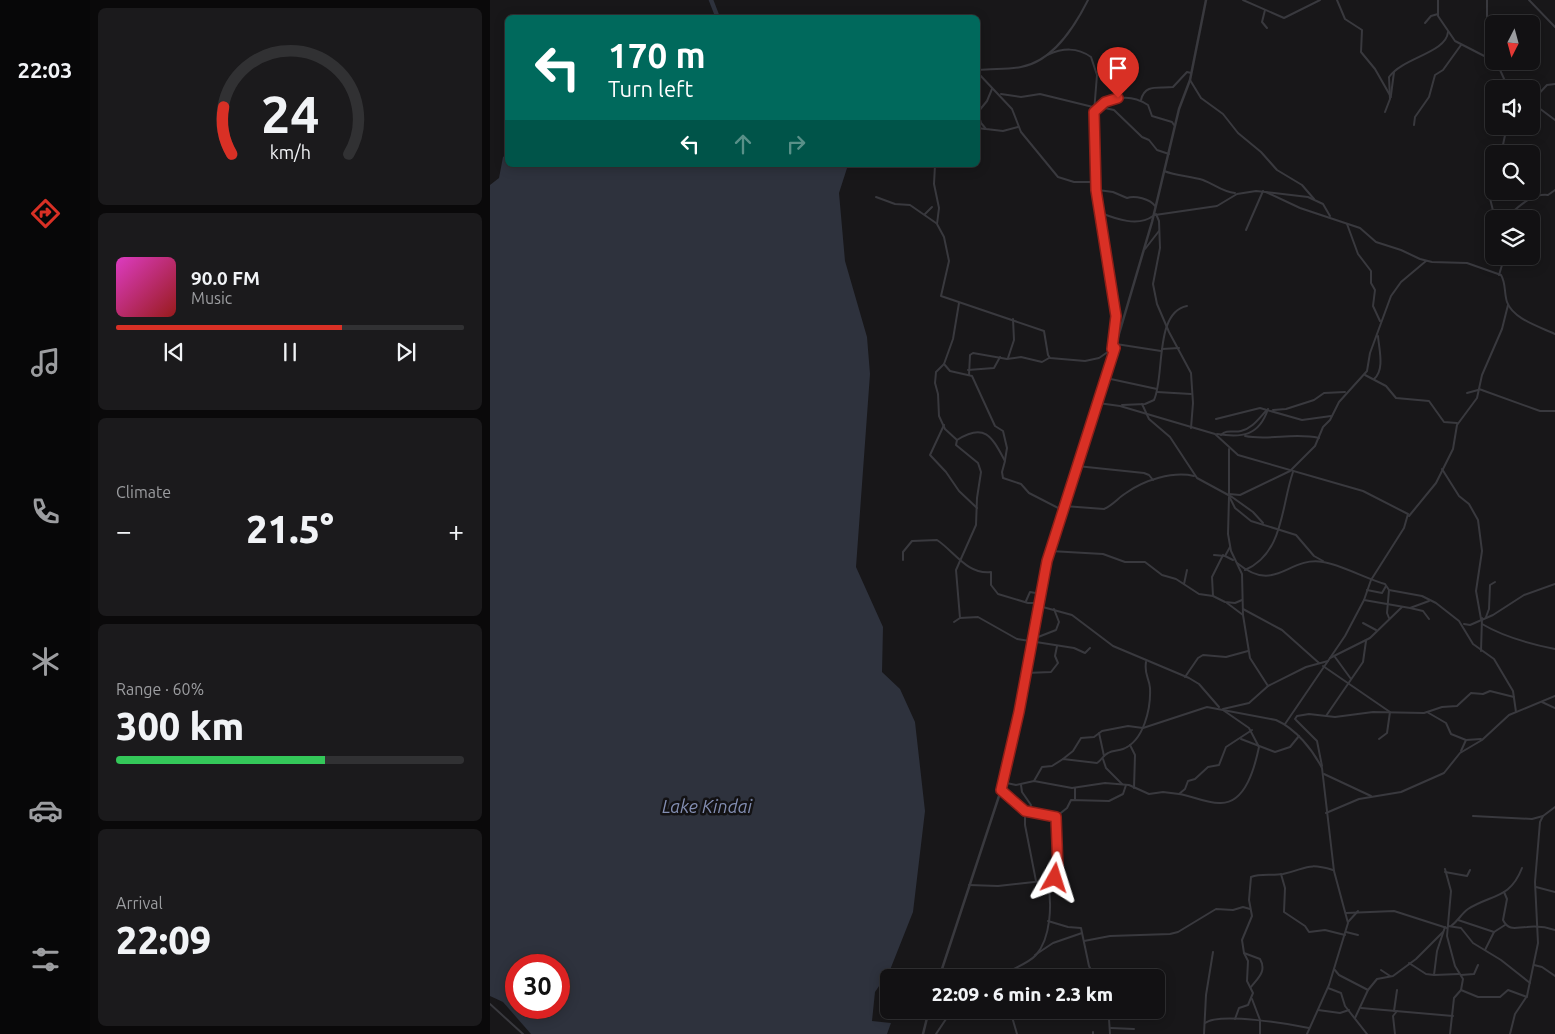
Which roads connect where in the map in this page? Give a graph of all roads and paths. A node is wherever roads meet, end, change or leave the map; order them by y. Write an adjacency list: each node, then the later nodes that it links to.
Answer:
1 (1088, 0): 17 (street)
2 (1206, 0): 20 (street)
3 (1243, 0): 9 (street)
4 (1320, 0): 9 (street)
5 (1336, 0): 27 (street)
6 (1438, 0): 10 (street)
7 (1488, 0): 11 (street)
8 (1529, 0): 13 (street)
9 (1265, 10): 14 (street)
10 (1438, 14): 12 (street); 15 (street)
11 (1487, 15)
12 (1425, 23)
13 (1555, 27)
14 (1267, 28)
15 (1448, 32): 16 (street); 27 (street)
16 (1461, 45): 18 (street); 37 (street)
17 (1048, 55): 19 (street); 29 (street)
18 (1485, 56)
19 (980, 72)
20 (1191, 73): 22 (street); 28 (street)
21 (980, 74): 24 (street)
22 (1190, 80): 39 (street); 51 (street)
23 (1555, 84): 25 (street)
24 (992, 89): 26 (street); 32 (street)
25 (1540, 92)
26 (998, 94): 29 (street); 38 (street)
27 (1391, 96): 34 (street)
28 (1141, 100): 30 (street); 39 (street)
29 (1094, 108): 33 (street)
30 (1100, 108): 33 (street); 42 (street)
31 (1540, 109): 36 (street)
32 (980, 110)
33 (1094, 112): 45 (street)
34 (1386, 112)
35 (980, 119): 41 (street)
36 (1555, 120)
37 (1414, 125)
38 (1019, 126): 41 (street); 45 (street)
39 (1174, 127): 42 (street)
40 (980, 128): 41 (street)
41 (986, 129)
42 (1169, 154): 44 (street)
43 (936, 167): 59 (street)
44 (1164, 171): 49 (street); 52 (street)
45 (1096, 182): 46 (street)
46 (1096, 190): 52 (street); 55 (street)
47 (1555, 190): 54 (street)
48 (1265, 192): 49 (street); 51 (street); 58 (street); 61 (street)
49 (1236, 194): 57 (street)
50 (876, 197): 56 (street)
51 (1317, 202): 58 (street)
52 (1155, 206): 57 (street)
53 (932, 207): 56 (street)
54 (1514, 210)
55 (1101, 213): 57 (street); 75 (street)
56 (925, 214): 59 (street)
57 (1154, 215): 62 (street); 63 (street)
58 (1331, 217): 60 (street)
59 (937, 224): 67 (street)
60 (1347, 224): 64 (street); 71 (street)
61 (1246, 230)
62 (1159, 231): 63 (street); 72 (street)
63 (1142, 252): 75 (street)
64 (1426, 261): 66 (street); 71 (street)
65 (1502, 265): 66 (street)
66 (1499, 275): 68 (street)
67 (959, 304): 70 (street); 81 (street)
68 (1508, 305): 74 (street); 87 (street)
69 (1187, 306): 72 (street)
70 (1013, 319): 79 (street); 80 (street)
71 (1380, 324): 73 (street)
72 (1168, 329): 76 (street); 77 (street)
73 (1378, 334): 84 (street); 86 (street)
74 (1555, 334)
75 (1115, 347): 77 (street); 79 (street); 85 (street)
76 (1179, 348): 77 (street); 91 (street)
77 (1161, 350): 88 (street)
78 (1000, 357): 80 (street); 82 (street); 82 (street)
79 (1049, 358): 80 (street)
80 (1007, 359)
81 (944, 364): 83 (street); 101 (street)
82 (968, 370): 83 (street)
83 (968, 375): 109 (street)
84 (1365, 375): 86 (street); 89 (street)
85 (1106, 378): 88 (street); 92 (street)
86 (1374, 379): 100 (street)
87 (1479, 389): 90 (street); 96 (street); 100 (street)
88 (1157, 390): 91 (street); 93 (street)
89 (1347, 392): 95 (street); 98 (street)
90 (1467, 393)
91 (1192, 394): 102 (street)
92 (1098, 403): 94 (street); 110 (street)
93 (1142, 404): 94 (street); 97 (street)
94 (1120, 406): 97 (street)
95 (1269, 409): 98 (street); 99 (street); 104 (street); 105 (street)
96 (1555, 411)
97 (1148, 415): 102 (street); 113 (street)
98 (1333, 415): 106 (street)
99 (1216, 419)
100 (1458, 422): 111 (street)
101 (944, 425): 107 (street); 117 (street)
102 (1191, 428): 103 (street)
103 (1215, 434): 104 (street); 108 (street)
104 (1221, 435): 105 (street)
105 (1245, 436): 106 (street)
106 (1319, 438): 112 (street)
107 (957, 440): 109 (street); 117 (street)
108 (1229, 449): 112 (street); 115 (street)
109 (1005, 461): 118 (street)
110 (1077, 466): 114 (street); 116 (street)
111 (1442, 469): 119 (street); 158 (street)
112 (1292, 471): 115 (street); 119 (street); 121 (street)
113 (1196, 476): 114 (street); 115 (street)
114 (1154, 481): 116 (street)
115 (1229, 495): 120 (street); 120 (street); 122 (street)
116 (1064, 506): 118 (street)
117 (977, 508): 128 (street)
118 (1062, 510): 123 (street)
119 (1409, 516): 134 (street)
120 (1263, 523): 121 (street)
121 (1277, 529): 127 (street); 131 (street)
122 (1230, 546): 125 (street); 129 (street)
123 (1050, 551): 133 (street); 141 (street)
124 (1214, 555): 125 (street)
125 (1224, 556): 129 (street); 142 (street)
126 (903, 560): 128 (street)
127 (1323, 561): 131 (street); 134 (street)
128 (960, 562): 145 (street); 156 (street)
129 (1236, 562): 131 (street); 143 (street)
130 (1187, 570): 132 (street)
131 (1245, 570)
132 (1184, 578): 133 (street); 136 (street)
133 (1176, 579): 136 (street)
134 (1371, 580): 138 (street); 139 (street)
135 (1495, 582): 155 (street)
136 (1184, 584): 142 (street)
137 (1555, 584): 155 (street)
138 (1386, 586): 139 (street); 140 (street)
139 (1368, 590): 144 (street)
140 (1389, 590): 146 (street); 148 (street)
141 (1041, 594): 145 (street); 149 (street)
142 (1213, 596): 147 (street)
143 (1242, 600): 147 (street); 152 (street)
144 (1364, 600): 148 (street); 173 (street)
145 (1026, 601): 149 (street)
146 (1429, 601): 151 (street); 162 (street)
147 (1225, 602): 154 (street)
148 (1387, 603): 150 (street); 157 (street)
149 (1039, 605): 153 (street); 166 (street)
150 (1402, 607): 151 (street); 157 (street)
151 (1410, 608): 159 (street)
152 (1243, 609): 154 (street); 175 (street)
153 (1054, 610): 166 (street); 174 (street)
154 (1243, 615): 170 (street)
155 (1485, 617): 158 (street)
156 (960, 618): 160 (street); 166 (street)
157 (1390, 618): 164 (street)
158 (1481, 618): 162 (street); 163 (street)
159 (1429, 619)
160 (954, 622)
161 (1362, 623): 164 (street)
162 (1462, 624): 171 (street)
163 (1482, 624): 169 (street); 171 (street)
164 (1377, 630): 165 (street)
165 (1366, 640): 172 (street); 179 (street)
166 (1032, 641): 167 (street); 177 (street)
167 (1057, 646): 168 (street); 177 (street)
168 (1090, 648)
169 (1555, 649)
170 (1248, 651): 178 (street); 181 (street)
171 (1481, 651): 183 (street)
172 (1335, 657): 173 (street); 179 (street)
173 (1329, 660): 175 (street); 176 (street)
174 (1146, 662): 178 (street); 194 (street)
175 (1320, 663): 181 (street)
176 (1323, 666): 180 (street); 190 (street)
177 (1026, 673): 210 (street)
178 (1185, 677): 186 (street)
179 (1352, 680): 180 (street)
180 (1348, 684): 187 (street); 191 (street)
181 (1268, 686): 186 (street)
182 (1555, 696): 184 (street)
183 (1514, 697): 188 (street); 189 (street)
184 (1542, 702): 185 (street); 189 (street)
185 (1555, 708)
186 (1222, 709): 193 (street); 194 (street); 195 (street)
187 (1390, 712): 188 (street); 191 (street); 199 (street)
188 (1427, 712): 201 (street)
189 (1516, 712): 200 (street)
190 (1292, 716): 192 (street); 193 (street)
191 (1326, 716): 192 (street)
192 (1295, 719): 207 (street)
193 (1285, 724): 197 (street)
194 (1143, 728): 196 (street); 202 (street)
195 (1252, 730): 198 (street); 203 (street)
196 (1099, 733): 205 (street); 206 (street)
197 (1299, 736): 203 (street); 207 (street)
198 (1241, 739): 203 (street); 217 (street)
199 (1379, 739)
200 (1482, 739): 201 (street); 204 (street)
201 (1466, 740): 204 (street)
202 (1130, 745): 205 (street); 215 (street)
203 (1260, 747): 217 (street)
204 (1460, 753): 218 (street)
205 (1103, 758): 206 (street); 211 (street)
206 (1064, 759): 209 (street)
207 (1322, 768): 208 (street)
208 (1324, 774): 218 (street); 223 (street)
209 (1034, 781): 212 (street); 214 (street)
210 (1002, 782): 212 (street); 216 (street)
211 (1122, 784): 213 (street); 214 (street)
212 (1021, 785): 222 (street)
213 (1126, 785): 215 (street); 219 (street)
214 (1075, 788): 219 (street)
215 (1134, 788): 217 (street)
216 (1001, 790): 221 (street); 233 (street)
217 (1179, 794)
218 (1372, 797): 223 (street)
219 (1075, 799): 226 (street)
220 (1554, 810): 224 (street)
221 (1025, 811): 222 (street); 232 (street)
222 (1029, 811): 226 (street)
223 (1326, 813): 228 (street)
224 (1546, 815): 225 (street); 234 (street)
225 (1473, 816)
226 (1056, 817): 231 (street)
227 (1522, 868): 235 (street)
228 (1334, 870): 230 (street); 239 (street)
229 (1470, 870): 244 (street)
230 (1281, 874): 237 (street); 250 (street)
231 (1055, 878)
232 (1036, 881): 233 (street); 241 (street)
233 (970, 885): 260 (street)
234 (1536, 887): 236 (street); 245 (street)
235 (1504, 892): 240 (street); 243 (street)
236 (1555, 892)
237 (1250, 909): 252 (street); 255 (street)
238 (1358, 911): 239 (street); 242 (street); 244 (street)
239 (1346, 913): 242 (street)
240 (1458, 920): 244 (street); 249 (street)
241 (1048, 921): 247 (street); 256 (street)
242 (1348, 922): 250 (street)
243 (1506, 924): 245 (street); 249 (street)
244 (1448, 927): 248 (street); 253 (street); 266 (street)
245 (1538, 928): 246 (street); 259 (street)
246 (1555, 930)
247 (1082, 931): 252 (street); 256 (street)
248 (1443, 932): 257 (street); 265 (street)
249 (1494, 932): 253 (street)
250 (1346, 934): 251 (street); 263 (street)
251 (1358, 935)
252 (1084, 941): 262 (street)
253 (1485, 950): 269 (street)
254 (1213, 952): 290 (street)
255 (1244, 953): 270 (street); 270 (street)
256 (1035, 955): 261 (street)
257 (1409, 963): 265 (street); 267 (street)
258 (1478, 965): 266 (street)
259 (1534, 965): 268 (street); 269 (street)
260 (942, 969)
261 (1011, 969)
262 (1090, 969)
263 (1334, 969): 271 (street); 272 (street)
264 (1382, 970): 267 (street)
265 (1434, 974): 266 (street)
266 (1460, 975): 274 (street)
267 (1391, 976): 272 (street)
268 (1555, 976)
269 (1530, 983): 275 (street)
270 (1250, 986): 276 (street)
271 (1328, 988): 279 (street); 280 (street)
272 (1368, 990): 278 (street)
273 (1397, 990): 281 (street)
274 (1462, 990): 275 (street); 282 (street)
275 (1527, 997): 305 (street)
276 (1252, 998): 288 (street); 289 (street)
277 (490, 1004): 294 (street)
278 (1362, 1008): 281 (street); 283 (street)
279 (1318, 1010): 280 (street); 292 (street)
280 (1349, 1010): 283 (street)
281 (1395, 1011): 282 (street); 303 (street)
282 (1453, 1016): 304 (street)
283 (1355, 1018): 302 (street)
284 (927, 1019): 295 (street)
285 (946, 1019): 296 (street)
286 (1013, 1019): 297 (street)
287 (1107, 1019): 291 (street)
288 (1234, 1019): 289 (street); 290 (street)
289 (1260, 1020): 292 (street); 300 (street)
290 (1204, 1023): 299 (street)
291 (1110, 1028): 293 (street); 298 (street)
292 (1309, 1028): 301 (street)
293 (1134, 1030)
294 (524, 1034)
295 (923, 1034)
296 (936, 1034)
297 (1017, 1034)
298 (1110, 1034)
299 (1204, 1034)
300 (1260, 1034)
301 (1307, 1034)
302 (1367, 1034)
303 (1395, 1034)
304 (1450, 1034)
305 (1510, 1034)

